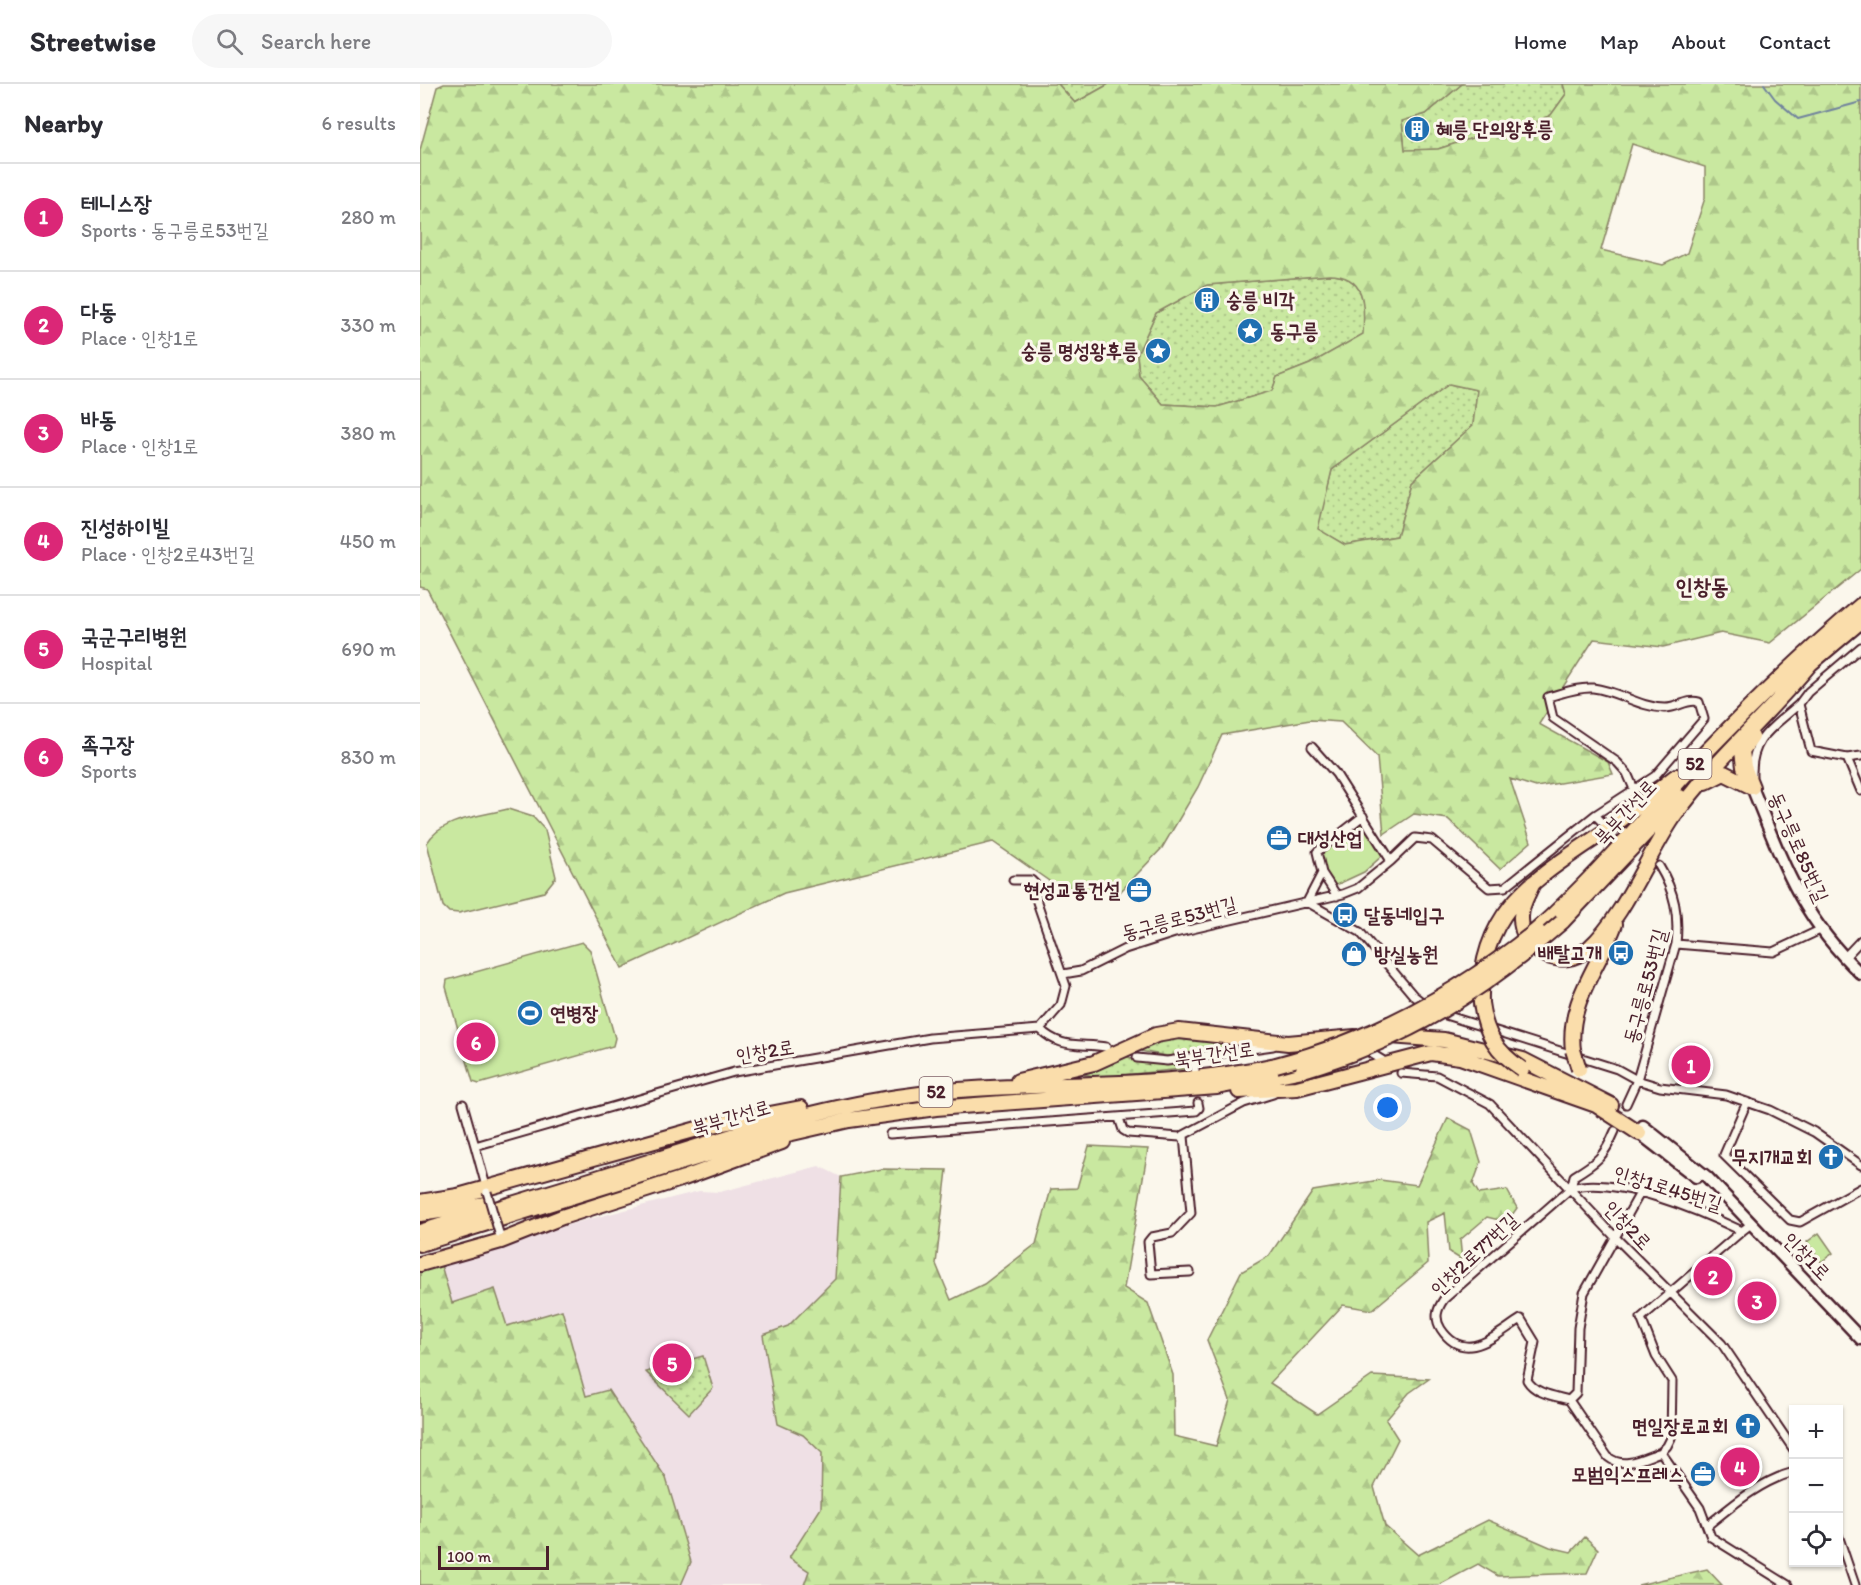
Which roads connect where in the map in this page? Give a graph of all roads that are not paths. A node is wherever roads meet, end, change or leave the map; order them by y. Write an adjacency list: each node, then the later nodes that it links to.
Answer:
1 (1861, 605): 8 (highway, 북부간선로 / 52)
2 (1861, 621): 4 (highway, 북부간선로 / 52)
3 (1861, 647): 5 (street)
4 (1810, 664): 6 (highway); 44 (highway, 북부간선로 / 52, bridge)
5 (1799, 704): 10 (street); 11 (street)
6 (1773, 709): 11 (highway); 14 (highway)
7 (1312, 747): 16 (street)
8 (1706, 752): 22 (highway); 42 (highway, 북부간선로 / 52, bridge)
9 (1861, 756): 10 (street)
10 (1847, 758): 13 (street)
11 (1752, 787): 14 (highway); 27 (street, 동구릉로85번길)
12 (1634, 789): 12 (street); 15 (street)
13 (1861, 791)
14 (1692, 792): 25 (highway)
15 (1595, 815): 17 (street); 18 (street, 동구릉로53번길)
16 (1363, 816): 18 (street); 20 (street)
17 (1602, 822)
18 (1391, 861): 23 (street, 동구릉로53번길)
19 (1659, 866): 29 (street, 동구릉로53번길)
20 (1322, 873): 23 (street); 24 (street)
21 (1012, 880): 31 (street)
22 (1533, 883): 25 (highway); 50 (highway, bridge)
23 (1334, 897): 24 (street, 동구릉로53번길); 26 (street)
24 (1307, 902): 26 (street); 31 (street, 동구릉로53번길)
25 (1619, 912): 51 (highway, bridge)
26 (1330, 914): 41 (street)
27 (1820, 930): 29 (street); 30 (street, 동구릉로85번길)
28 (1861, 940): 30 (street)
29 (1676, 944): 41 (street, 동구릉로53번길)
30 (1844, 958): 32 (street, 동구릉로85번길)
31 (1063, 974): 33 (street)
32 (1861, 974)
33 (1040, 1029): 35 (street); 58 (street, 인창2로)
34 (1288, 1043): 37 (street); 38 (street); 42 (highway); 51 (highway)
35 (1106, 1047)
36 (1137, 1058): 37 (street)
37 (1193, 1058): 39 (street)
38 (1382, 1060)
39 (1195, 1069)
40 (1401, 1073): 61 (street, 인창2로)
41 (1637, 1080): 46 (street); 49 (street, 동구릉로53번길)
42 (985, 1088): 45 (highway, 북부간선로 / 52)
43 (1295, 1088): 44 (highway); 50 (highway); 57 (street)
44 (1111, 1096): 53 (highway, 북부간선로 / 52)
45 (863, 1102): 60 (highway, 북부간선로 / 52); 63 (highway)
46 (1747, 1102): 59 (street); 62 (street)
47 (1198, 1103): 52 (street)
48 (463, 1104): 58 (street)
49 (1626, 1104)
50 (1596, 1105): 54 (highway)
51 (1611, 1105): 54 (highway)
52 (1119, 1118): 56 (street); 57 (street)
53 (849, 1120): 69 (highway); 71 (highway, 북부간선로 / 52)
54 (1641, 1130): 67 (street, 인창1로)
55 (1614, 1131): 61 (street)
56 (890, 1134)
57 (1184, 1136): 73 (street)
58 (475, 1146): 63 (street)
59 (1861, 1165)
60 (567, 1187): 66 (highway); 68 (highway, 북부간선로 / 52)
61 (1571, 1188): 64 (street, 인창1로45번길); 70 (street, 인창2로); 76 (street, 인창2로77번길)
62 (1861, 1188)
63 (487, 1190): 65 (highway); 69 (street, bridge)
64 (1640, 1193): 67 (street, 인창1로45번길); 70 (street)
65 (420, 1202)
66 (420, 1214)
67 (1747, 1227): 74 (street); 75 (street, 인창1로)
68 (420, 1232)
69 (500, 1237): 72 (highway)
70 (1615, 1237): 74 (street, 인창2로); 76 (street)
71 (420, 1244)
72 (420, 1264)
73 (1190, 1272)
74 (1670, 1292): 77 (street, 인창2로); 78 (street)
75 (1861, 1339)
76 (1569, 1400): 78 (street)
77 (1789, 1443)
78 (1661, 1452): 80 (street)
79 (1789, 1474): 80 (street)
80 (1707, 1526): 82 (street)
81 (1843, 1548): 83 (street)
82 (1788, 1585)
83 (1855, 1585)

